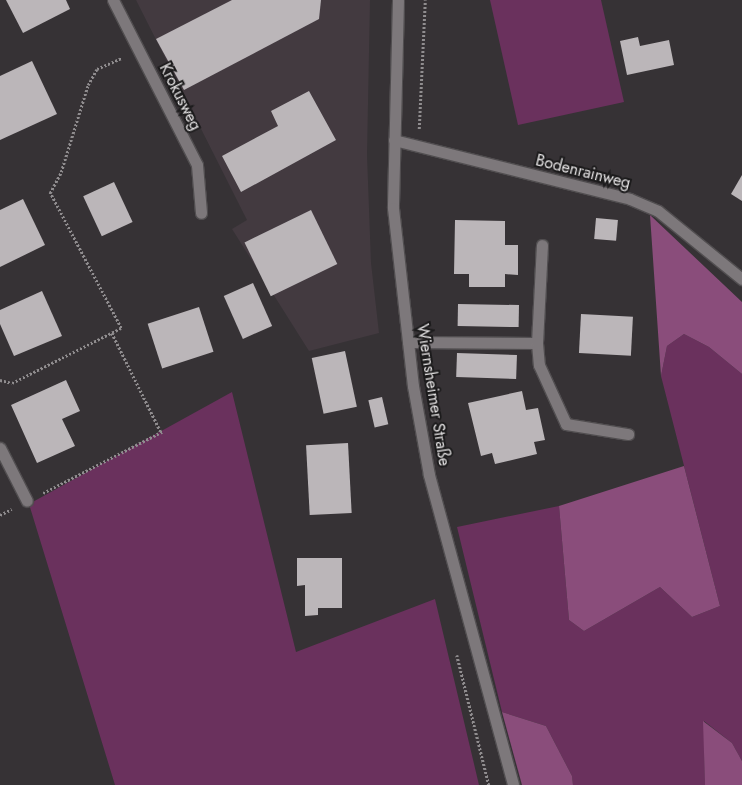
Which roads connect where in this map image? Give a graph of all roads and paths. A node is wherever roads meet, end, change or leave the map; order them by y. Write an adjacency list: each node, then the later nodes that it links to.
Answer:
1 (113, 0): 4 (main road, Krokusweg)
2 (398, 0): 5 (main road, Wiernsheimer Straße)
3 (425, 0): 6 (path)
4 (139, 50): 7 (main road, Krokusweg); 10 (path)
5 (394, 140): 6 (main road, Bodenrainweg); 11 (main road, Wiernsheimer Straße)
6 (418, 145): 9 (main road, Bodenrainweg)
7 (201, 213)
8 (542, 245): 12 (main road)
9 (742, 279)
10 (112, 333): 13 (path); 16 (path)
11 (408, 342): 12 (main road); 18 (main road, Wiernsheimer Straße)
12 (537, 343): 14 (main road)
13 (0, 380)
14 (628, 434)
15 (0, 448): 16 (main road)
16 (27, 500): 17 (path)
17 (0, 515)
18 (513, 785)

